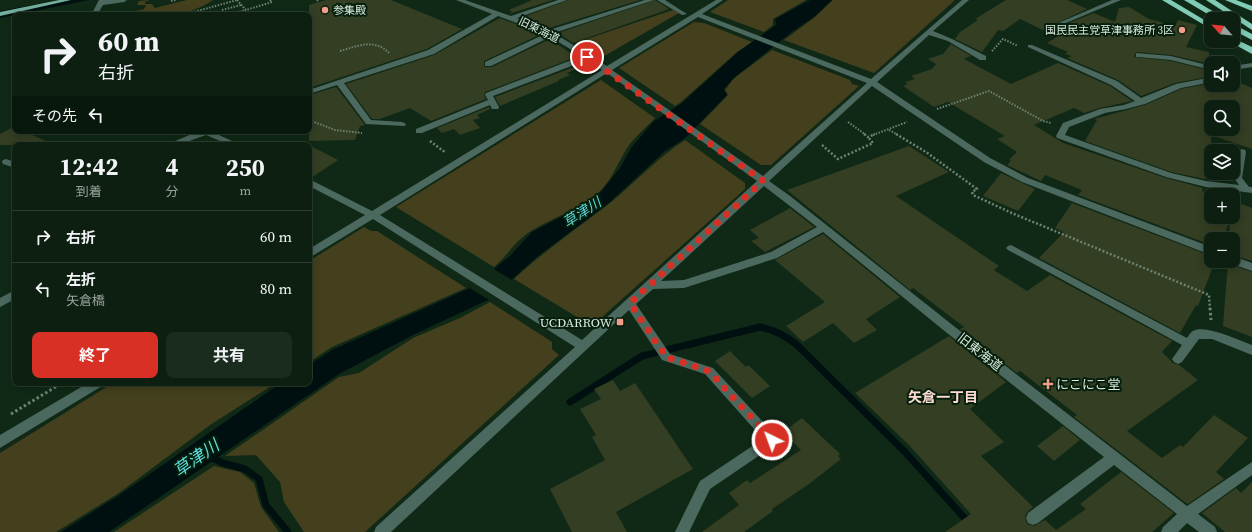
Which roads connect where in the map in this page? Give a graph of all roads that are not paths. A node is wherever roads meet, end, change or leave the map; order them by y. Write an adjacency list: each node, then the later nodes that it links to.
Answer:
1 (68, 0): 21 (main road)
2 (124, 0): 16 (street)
3 (459, 0): 20 (street, 旧東海道)
4 (564, 0): 24 (street)
5 (651, 0): 30 (street)
6 (660, 0): 22 (street)
7 (708, 0): 22 (street)
8 (720, 0): 23 (street)
9 (966, 0): 29 (street)
10 (1118, 0): 26 (street)
11 (1166, 0): 25 (highway)
12 (1189, 0): 19 (highway)
13 (1210, 0): 27 (highway)
14 (1229, 0): 17 (highway)
15 (1241, 0): 17 (highway)
16 (102, 1): 18 (street)
17 (1252, 9)
18 (96, 12)
19 (1210, 12)
20 (499, 13): 24 (street, 旧東海道); 46 (street)
21 (0, 14)
22 (684, 14): 33 (street)
23 (697, 14): 33 (street); 44 (street)
24 (512, 18): 30 (street, 旧東海道)
25 (1204, 23)
26 (1059, 24)
27 (1252, 28)
28 (1240, 30): 31 (highway)
29 (928, 32): 38 (street); 44 (street)
30 (549, 33): 37 (street, 旧東海道); 39 (street)
31 (1252, 38)
32 (1240, 44): 35 (highway)
33 (647, 45): 43 (street)
34 (1030, 46): 48 (street)
35 (1252, 51)
36 (1139, 55): 41 (street)
37 (587, 57): 43 (street, 旧東海道); 50 (street)
38 (986, 57)
39 (488, 64)
40 (1252, 65): 42 (street)
41 (1204, 66)
42 (1240, 67)
43 (610, 73): 58 (street, 旧東海道); 61 (street)
44 (868, 80): 58 (street); 64 (street)
45 (1204, 81): 48 (street)
46 (339, 82): 47 (street); 49 (street)
47 (312, 91)
48 (1142, 102): 60 (street)
49 (402, 124)
50 (419, 130)
51 (200, 134): 53 (street)
52 (220, 134): 54 (street)
53 (178, 142)
54 (232, 142)
55 (1242, 152): 60 (street)
56 (6, 162): 57 (street)
57 (12, 164)
58 (763, 181): 62 (street, 旧東海道); 68 (street)
59 (312, 184): 61 (street)
60 (1249, 189)
61 (373, 215): 65 (street); 73 (street)
62 (824, 228): 68 (street); 78 (street, 旧東海道)
63 (1011, 248): 72 (street)
64 (1204, 248)
65 (312, 252)
66 (1240, 263): 67 (street)
67 (1252, 267)
68 (650, 285): 71 (street)
69 (12, 296): 70 (street)
70 (0, 303)
71 (630, 303): 73 (street); 83 (street)
72 (1189, 344): 74 (street); 75 (street)
73 (582, 346): 82 (street)
74 (1252, 350)
75 (1178, 359)
76 (93, 386): 77 (street)
77 (0, 442)
78 (1114, 457): 80 (street, 旧東海道); 81 (street)
79 (1252, 468): 80 (street)
80 (1187, 514): 84 (street); 85 (street, 旧東海道)
81 (1033, 518)
82 (381, 532)
83 (682, 532)
84 (1168, 532)
85 (1210, 532)

